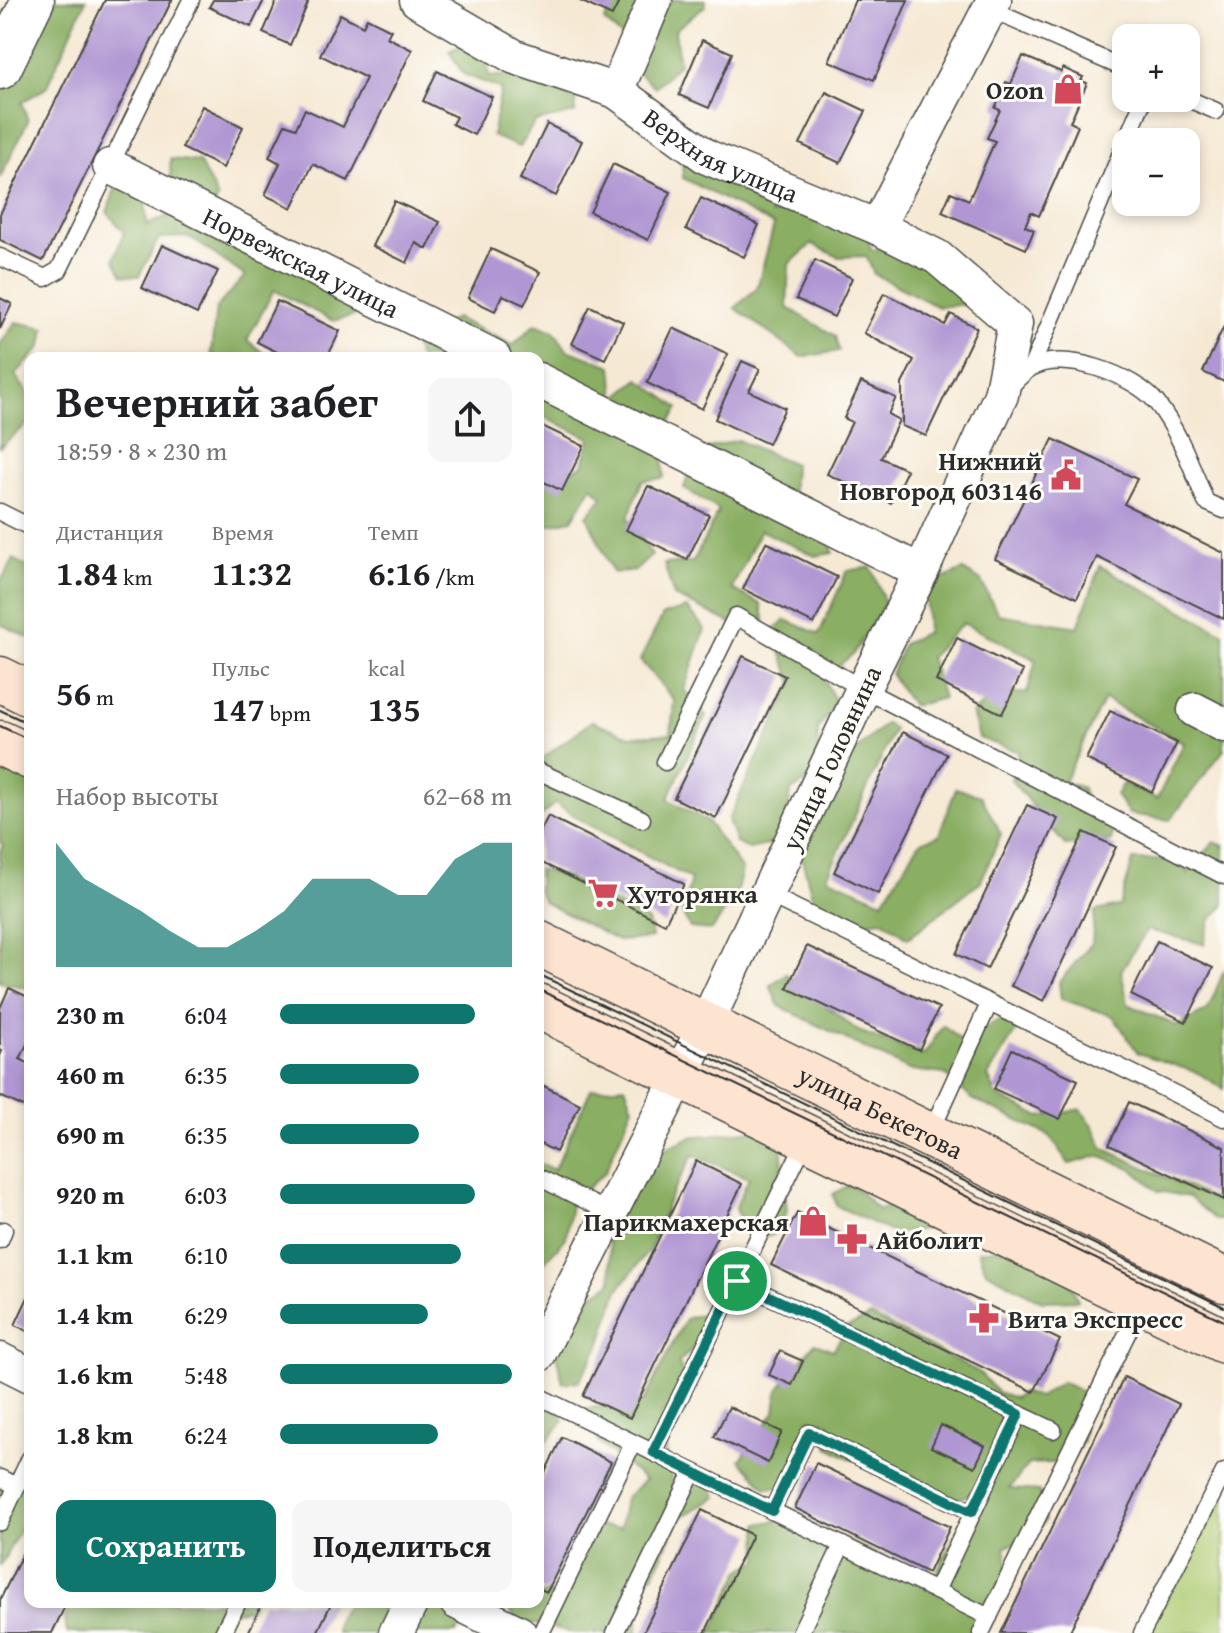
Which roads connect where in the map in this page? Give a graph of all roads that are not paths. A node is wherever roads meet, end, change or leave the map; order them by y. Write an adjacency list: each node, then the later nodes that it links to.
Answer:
1 (33, 0): 7 (street)
2 (191, 0): 12 (lane)
3 (417, 0): 8 (street, Верхняя улица)
4 (655, 0): 8 (street)
5 (991, 5): 6 (lane); 13 (street)
6 (1112, 63)
7 (0, 68)
8 (616, 91): 13 (street, Верхняя улица)
9 (1200, 104): 10 (lane)
10 (1216, 111)
11 (1138, 112): 17 (lane)
12 (110, 166): 14 (lane); 16 (street, Норвежская улица)
13 (877, 227): 15 (street, Верхняя улица)
14 (0, 257)
15 (1015, 324): 19 (street, улица Головнина)
16 (482, 352)
17 (1032, 366): 19 (lane); 20 (lane)
18 (544, 383): 23 (street)
19 (1001, 395): 23 (street, улица Головнина)
20 (1224, 510)
21 (0, 512): 22 (lane)
22 (24, 524)
23 (921, 572): 25 (street, улица Головнина)
24 (0, 679): 26 (main road)
25 (863, 689): 29 (lane); 32 (lane); 33 (street, улица Головнина)
26 (24, 691)
27 (0, 743): 28 (main road)
28 (24, 754)
29 (665, 762)
30 (544, 774): 31 (lane)
31 (642, 819)
32 (1224, 876)
33 (767, 894): 35 (lane); 37 (street, улица Головнина)
34 (544, 946): 37 (main road, улица Бекетова)
35 (989, 1004): 39 (lane); 40 (lane)
36 (544, 1009): 38 (main road)
37 (705, 1026): 38 (street, улица Головнина); 40 (main road, улица Бекетова)
38 (680, 1076): 41 (main road); 43 (street, улица Головнина)
39 (1224, 1118)
40 (929, 1135): 44 (main road, улица Бекетова)
41 (807, 1138): 45 (lane); 46 (main road)
42 (544, 1180): 43 (lane)
43 (611, 1213): 47 (street, улица Головнина)
44 (1224, 1280)
45 (737, 1281): 52 (lane); 55 (lane)
46 (1142, 1301): 48 (main road); 69 (lane)
47 (544, 1341)
48 (1224, 1341)
49 (0, 1360): 50 (street)
50 (24, 1372)
51 (544, 1399): 54 (lane)
52 (1019, 1414): 53 (lane); 62 (lane)
53 (1053, 1430)
54 (633, 1443): 55 (lane); 73 (lane)
55 (653, 1452): 57 (lane)
56 (24, 1471): 60 (lane)
57 (693, 1472): 61 (lane); 74 (lane)
58 (1224, 1472): 77 (lane)
59 (0, 1478): 60 (lane)
60 (17, 1486): 63 (lane)
61 (772, 1511): 62 (lane); 64 (lane)
62 (972, 1512): 65 (lane)
63 (0, 1522)
64 (842, 1545): 65 (lane); 75 (lane)
65 (936, 1591): 69 (lane)
66 (235, 1608): 70 (lane)
67 (408, 1608): 71 (street)
68 (469, 1608): 72 (street)
69 (989, 1617): 76 (lane)
70 (223, 1633)
71 (396, 1633)
72 (519, 1633)
73 (541, 1633)
74 (615, 1633)
75 (800, 1633)
76 (981, 1633)
77 (1142, 1633)

